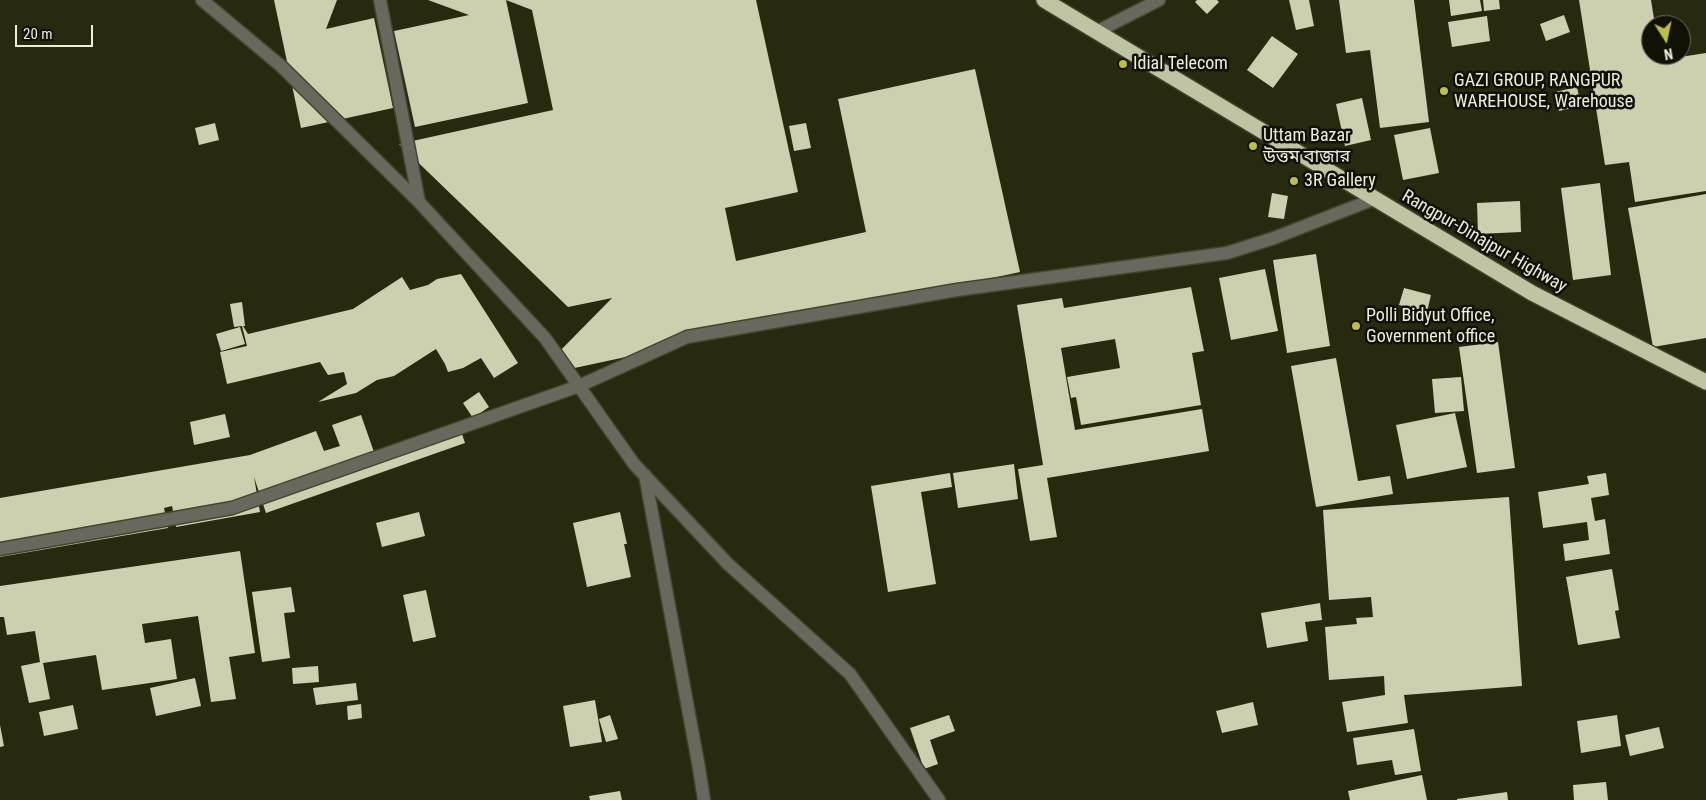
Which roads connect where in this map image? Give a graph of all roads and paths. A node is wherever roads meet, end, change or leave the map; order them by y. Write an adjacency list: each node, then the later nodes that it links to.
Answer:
1 (202, 0): 7 (street)
2 (380, 0): 7 (street)
3 (1044, 0): 5 (highway, Rangpur-Dinajpur Highway)
4 (1160, 0): 5 (street)
5 (1096, 32): 6 (highway, Rangpur-Dinajpur Highway)
6 (1374, 199): 8 (highway, Rangpur-Dinajpur Highway); 9 (street)
7 (419, 202): 9 (street)
8 (1706, 382)
9 (579, 386): 10 (street); 11 (street)
10 (645, 475): 12 (street); 13 (street)
11 (0, 549)
12 (704, 800)
13 (939, 800)

